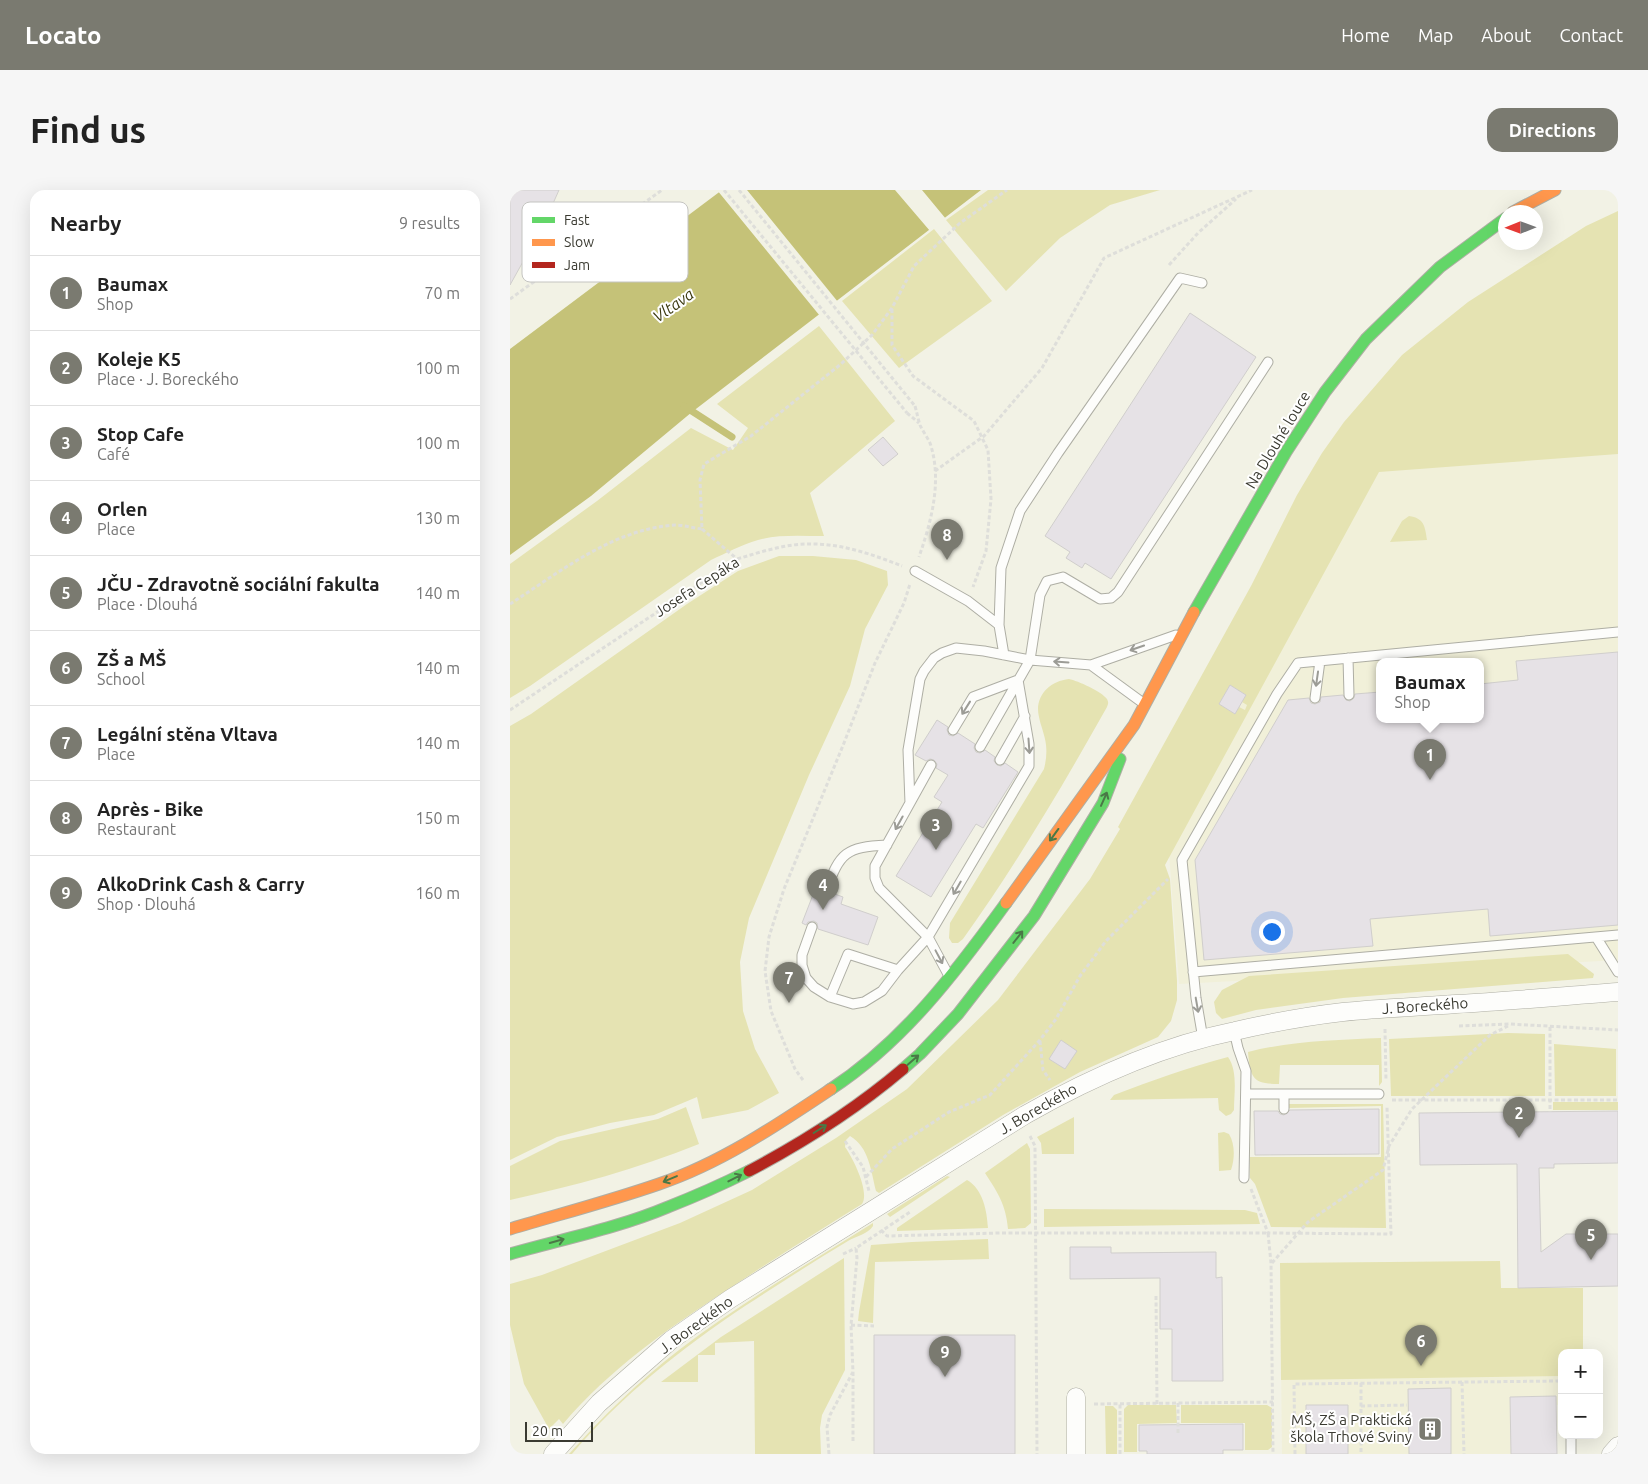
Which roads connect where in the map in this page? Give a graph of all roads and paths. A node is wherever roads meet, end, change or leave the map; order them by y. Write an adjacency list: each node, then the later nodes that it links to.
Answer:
1 (662, 190): 8 (path)
2 (724, 190): 17 (path, bridge)
3 (739, 190): 17 (path, bridge)
4 (1008, 190): 15 (path)
5 (1252, 190): 7 (path)
6 (1555, 190): 9 (main road)
7 (1240, 195): 11 (path); 18 (path)
8 (645, 202)
9 (1527, 205)
10 (1498, 224): 26 (main road, Na Dlouhé louce)
11 (1168, 266)
12 (534, 282): 14 (path)
13 (1202, 283): 25 (lane)
14 (510, 299)
15 (892, 308): 18 (path); 20 (path)
16 (1268, 362): 30 (lane)
17 (919, 423): 19 (path)
18 (982, 438): 19 (path); 23 (path)
19 (935, 472): 22 (path)
20 (702, 529): 21 (path); 24 (path)
21 (737, 559): 22 (path, Josefa Cepáka); 37 (path, Josefa Cepáka)
22 (915, 571): 23 (lane); 65 (path)
23 (968, 601): 25 (lane)
24 (510, 604)
25 (999, 624): 28 (lane)
26 (1183, 632): 32 (lane, one-way to 32); 36 (main road, Na Dlouhé louce)
27 (1618, 632): 29 (lane)
28 (1004, 655): 30 (lane); 44 (lane)
29 (1348, 658): 31 (lane); 34 (lane)
30 (1030, 660): 32 (lane, one-way to 30); 33 (lane)
31 (1320, 661): 35 (lane, one-way to 35); 53 (lane)
32 (1091, 664): 36 (lane)
33 (1018, 680): 38 (lane); 40 (lane, one-way to 40); 41 (lane)
34 (1349, 695)
35 (1315, 698)
36 (1145, 705): 39 (main road, Na Dlouhé louce)
37 (510, 710)
38 (1024, 716): 42 (lane); 50 (lane, one-way to 50)
39 (1134, 725): 55 (main road, one-way to 55); 86 (main road, one-way to 39)
40 (953, 730)
41 (980, 747)
42 (1000, 760)
43 (932, 765): 44 (lane)
44 (910, 803): 45 (lane, one-way to 45)
45 (887, 845): 47 (lane); 50 (lane)
46 (1167, 880): 63 (path)
47 (826, 891)
48 (812, 926): 57 (lane)
49 (1618, 935): 51 (lane)
50 (928, 937): 52 (lane); 55 (lane, one-way to 55)
51 (1596, 937): 53 (lane); 54 (lane)
52 (898, 970): 57 (lane); 57 (lane)
53 (1193, 972): 62 (lane, one-way to 62)
54 (1618, 972)
55 (950, 978): 81 (main road, one-way to 81)
56 (1618, 992): 61 (street, J. Boreckého)
57 (830, 997)
58 (1510, 1024): 72 (path)
59 (1550, 1027): 70 (path)
60 (1385, 1029): 64 (path)
61 (1234, 1031): 62 (street, J. Boreckého); 66 (lane)
62 (1203, 1039): 69 (street, J. Boreckého)
63 (1040, 1040): 69 (path); 78 (path)
64 (1386, 1084)
65 (807, 1086)
66 (1246, 1094): 67 (lane); 79 (lane)
67 (1284, 1094): 68 (lane); 73 (lane)
68 (1379, 1094)
69 (1060, 1095): 107 (street, J. Boreckého)
70 (1550, 1100): 71 (path); 72 (path); 74 (path)
71 (1618, 1100)
72 (1419, 1101): 77 (path); 77 (path)
73 (1284, 1109)
74 (1550, 1112)
75 (840, 1133): 78 (path)
76 (1029, 1135): 84 (path)
77 (1389, 1146): 83 (path); 83 (path)
78 (866, 1177): 80 (path)
79 (1244, 1178): 82 (path)
80 (872, 1199)
81 (510, 1229)
82 (1268, 1232): 83 (path); 84 (path); 88 (path)
83 (1300, 1232): 88 (path)
84 (1036, 1233): 85 (path); 109 (path)
85 (856, 1248): 87 (path); 90 (path)
86 (510, 1254)
87 (839, 1256)
88 (1271, 1263): 97 (path)
89 (1156, 1296): 100 (path)
90 (851, 1325): 91 (path); 92 (path)
91 (874, 1326)
92 (853, 1372): 105 (path); 108 (path)
93 (1558, 1381): 94 (path)
94 (1462, 1382): 95 (path); 115 (path)
95 (1361, 1383): 102 (path); 113 (path)
96 (1076, 1400): 99 (path); 110 (street)
97 (1273, 1402): 98 (path); 112 (path)
98 (1178, 1403): 100 (path); 103 (path)
99 (1120, 1404): 100 (path); 111 (path)
100 (1157, 1404)
101 (1407, 1405): 102 (path)
102 (1361, 1406): 114 (path)
103 (1178, 1433)
104 (1571, 1439): 116 (lane)
105 (853, 1441)
106 (1618, 1446): 117 (street)
107 (553, 1454)
108 (829, 1454)
109 (1037, 1454)
110 (1076, 1454)
111 (1120, 1454)
112 (1273, 1454)
113 (1295, 1454)
114 (1361, 1454)
115 (1464, 1454)
116 (1571, 1454)
117 (1611, 1454)

